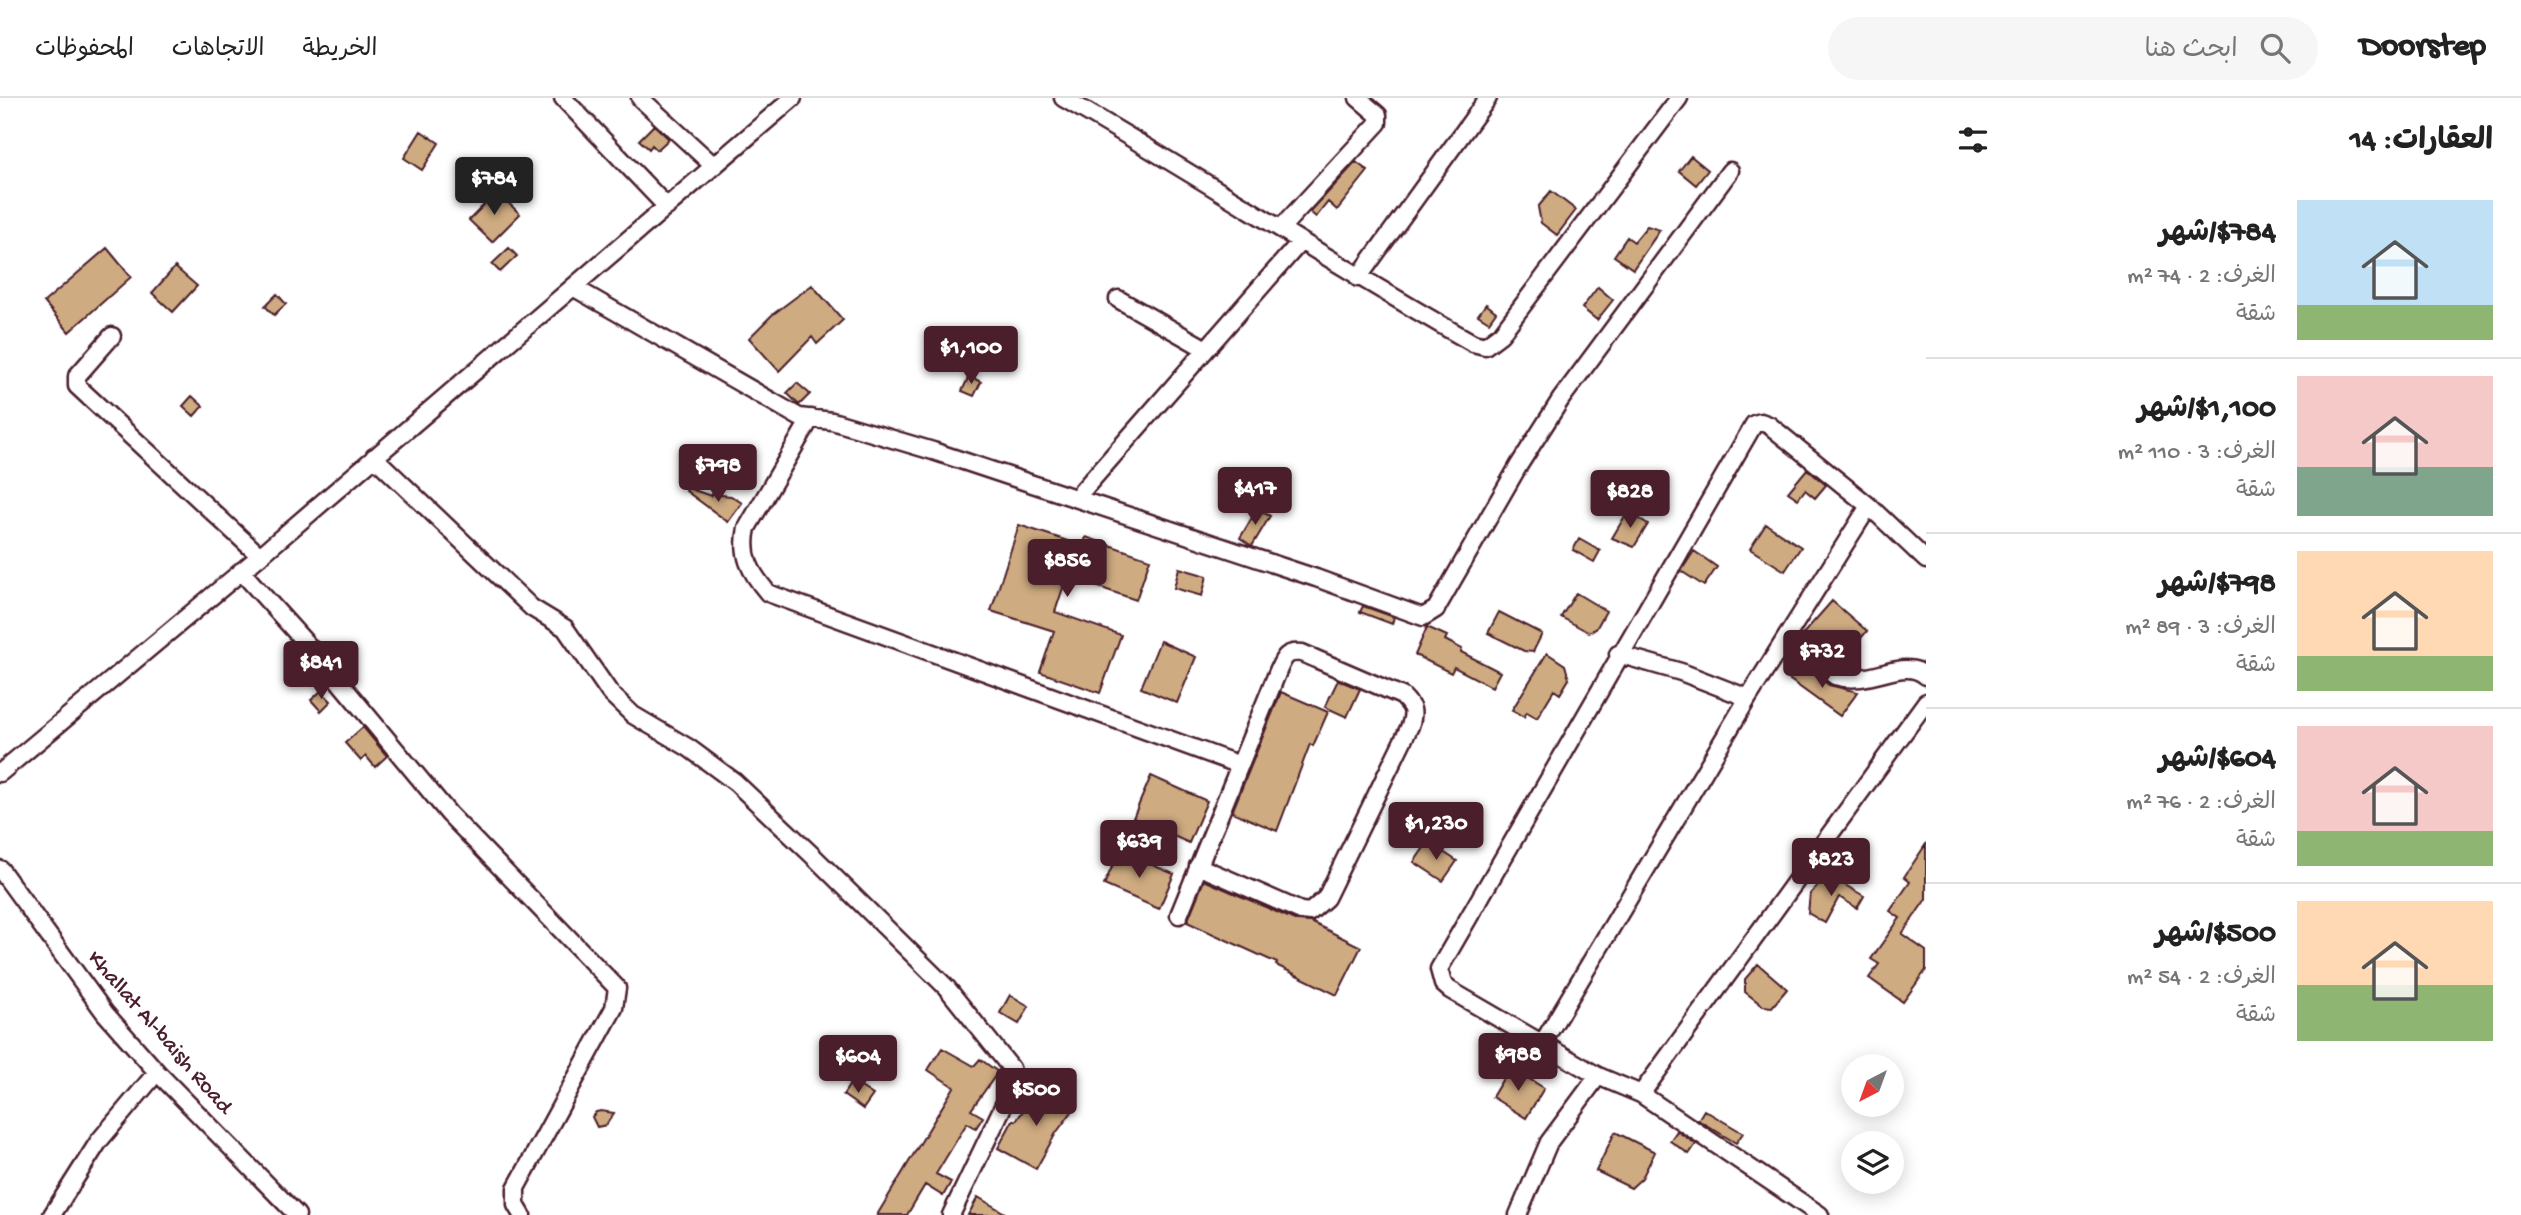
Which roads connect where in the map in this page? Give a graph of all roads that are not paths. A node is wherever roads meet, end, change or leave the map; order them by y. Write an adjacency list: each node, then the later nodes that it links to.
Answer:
1 (563, 98): 10 (street)
2 (640, 98): 8 (street)
3 (793, 98): 8 (street)
4 (1063, 98): 11 (street)
5 (1358, 98): 11 (street)
6 (1488, 98): 13 (street)
7 (1679, 98): 13 (street)
8 (714, 166): 10 (street)
9 (1730, 172): 20 (street)
10 (667, 207): 14 (street)
11 (1280, 228): 12 (street)
12 (1301, 241): 13 (street); 17 (street)
13 (1358, 278)
14 (573, 288): 18 (street); 19 (street)
15 (1118, 299): 17 (street)
16 (112, 336): 22 (street)
17 (1206, 349): 20 (street)
18 (811, 418): 20 (street); 30 (street)
19 (374, 457): 22 (street); 42 (street)
20 (1076, 498)
21 (1869, 506): 23 (street); 25 (street); 26 (street)
22 (260, 556): 24 (street)
23 (1926, 560)
24 (241, 572): 31 (street); 41 (street)
25 (1786, 638): 27 (street); 28 (street)
26 (1618, 654): 28 (street); 35 (street)
27 (1926, 676)
28 (1748, 698): 35 (street)
29 (1926, 702): 38 (street)
30 (1240, 765): 32 (street); 32 (street)
31 (0, 773)
32 (1198, 866): 34 (street)
33 (0, 869): 36 (street, Khallat Al-baish Road)
34 (1179, 915)
35 (1542, 1044): 37 (street)
36 (157, 1072): 39 (street); 40 (street, Khallat Al-baish Road)
37 (1598, 1076): 38 (street); 43 (street)
38 (1641, 1094): 44 (street)
39 (52, 1215)
40 (297, 1215)
41 (522, 1215)
42 (951, 1215)
43 (1518, 1215)
44 (1820, 1215)

